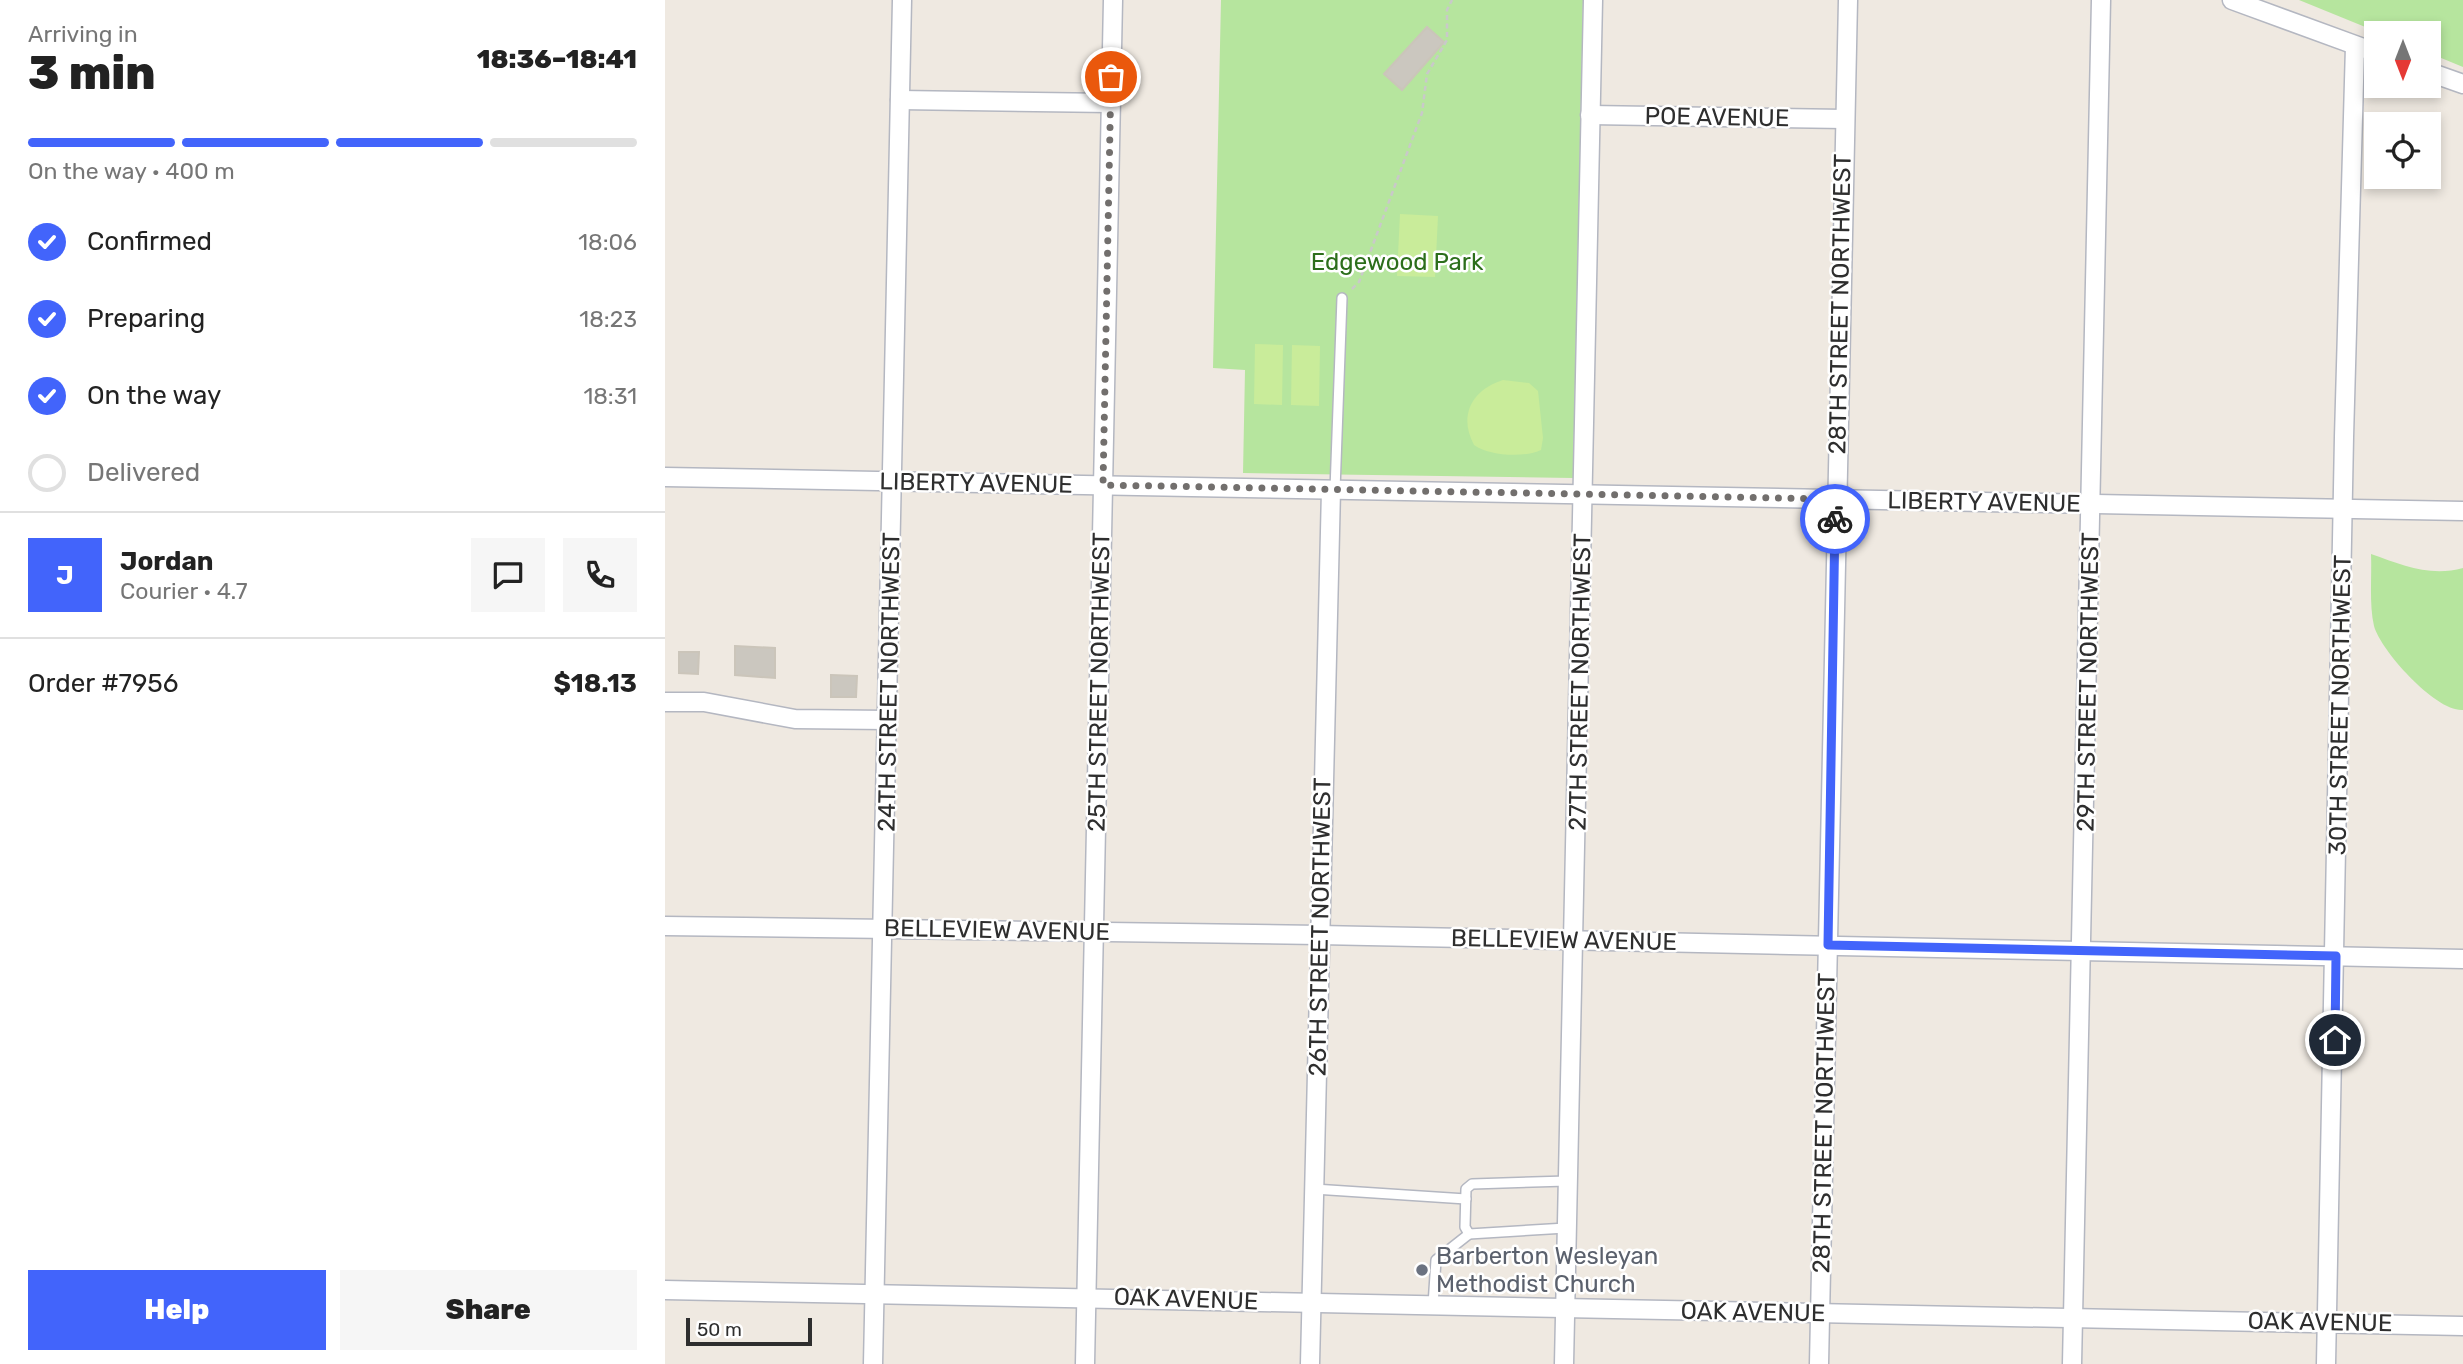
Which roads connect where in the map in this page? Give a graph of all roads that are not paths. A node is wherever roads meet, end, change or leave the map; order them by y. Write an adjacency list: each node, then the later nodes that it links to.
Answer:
1 (902, 0): 11 (street, 24TH STREET NORTHWEST)
2 (1113, 0): 12 (street, 25TH STREET NORTHWEST)
3 (1593, 0): 13 (street, 27TH STREET NORTHWEST)
4 (1847, 0): 14 (street, 28TH STREET NORTHWEST)
5 (2101, 0): 22 (street, 29TH STREET NORTHWEST)
6 (2232, 0): 7 (street)
7 (2355, 46): 8 (street); 23 (street, 30TH STREET NORTHWEST)
8 (2364, 49)
9 (2441, 76): 10 (street)
10 (2463, 84)
11 (900, 100): 12 (street); 17 (street, 24TH STREET NORTHWEST)
12 (1111, 103): 18 (street, 25TH STREET NORTHWEST)
13 (1590, 116): 14 (street, POE AVENUE); 20 (street, 27TH STREET NORTHWEST)
14 (1845, 118): 21 (street, 28TH STREET NORTHWEST)
15 (1342, 298): 19 (lane)
16 (665, 477): 17 (street, LIBERTY AVENUE)
17 (894, 482): 18 (street, LIBERTY AVENUE); 26 (street, 24TH STREET NORTHWEST)
18 (1103, 485): 19 (street, LIBERTY AVENUE); 29 (street, 25TH STREET NORTHWEST)
19 (1333, 490): 20 (street, LIBERTY AVENUE); 30 (street, 26TH STREET NORTHWEST)
20 (1585, 494): 21 (street, LIBERTY AVENUE); 31 (street, 27TH STREET NORTHWEST)
21 (1836, 499): 22 (street, LIBERTY AVENUE); 32 (street, 28TH STREET NORTHWEST)
22 (2092, 504): 23 (street, LIBERTY AVENUE); 33 (street, 29TH STREET NORTHWEST)
23 (2344, 508): 24 (street, LIBERTY AVENUE); 34 (street, 30TH STREET NORTHWEST)
24 (2463, 511)
25 (665, 702): 26 (street)
26 (887, 720): 28 (street, 24TH STREET NORTHWEST)
27 (665, 926): 28 (street, BELLEVIEW AVENUE)
28 (883, 929): 29 (street, BELLEVIEW AVENUE); 42 (street, 24TH STREET NORTHWEST)
29 (1094, 932): 30 (street, BELLEVIEW AVENUE); 43 (street, 25TH STREET NORTHWEST)
30 (1319, 935): 31 (street, BELLEVIEW AVENUE); 37 (street, 26TH STREET NORTHWEST)
31 (1574, 940): 32 (street, BELLEVIEW AVENUE); 36 (street, 27TH STREET NORTHWEST)
32 (1828, 945): 33 (street, BELLEVIEW AVENUE); 47 (street, 28TH STREET NORTHWEST)
33 (2082, 950): 34 (street, BELLEVIEW AVENUE); 48 (street, 29TH STREET NORTHWEST)
34 (2336, 956): 35 (street, BELLEVIEW AVENUE); 49 (street, 30TH STREET NORTHWEST)
35 (2463, 959)
36 (1567, 1181): 38 (lane); 39 (street, 27TH STREET NORTHWEST)
37 (1314, 1189): 38 (lane); 44 (street, 26TH STREET NORTHWEST)
38 (1466, 1199): 40 (lane)
39 (1566, 1228): 40 (lane); 46 (street, 27TH STREET NORTHWEST)
40 (1469, 1234): 45 (lane)
41 (665, 1290): 42 (street, OAK AVENUE)
42 (874, 1293): 43 (street, OAK AVENUE); 51 (street, 24TH STREET NORTHWEST)
43 (1087, 1296): 44 (street, OAK AVENUE); 52 (street, 25TH STREET NORTHWEST)
44 (1311, 1302): 45 (street, OAK AVENUE); 53 (street, 26TH STREET NORTHWEST)
45 (1433, 1305): 46 (street, OAK AVENUE)
46 (1565, 1308): 47 (street, OAK AVENUE); 54 (street, 27TH STREET NORTHWEST)
47 (1820, 1314): 48 (street, OAK AVENUE); 55 (street, 28TH STREET NORTHWEST)
48 (2073, 1317): 49 (street, OAK AVENUE); 56 (street, 29TH STREET NORTHWEST)
49 (2327, 1322): 50 (street, OAK AVENUE); 57 (street, 30TH STREET NORTHWEST)
50 (2463, 1326)
51 (873, 1364)
52 (1085, 1364)
53 (1310, 1364)
54 (1564, 1364)
55 (1819, 1364)
56 (2072, 1364)
57 (2326, 1364)

